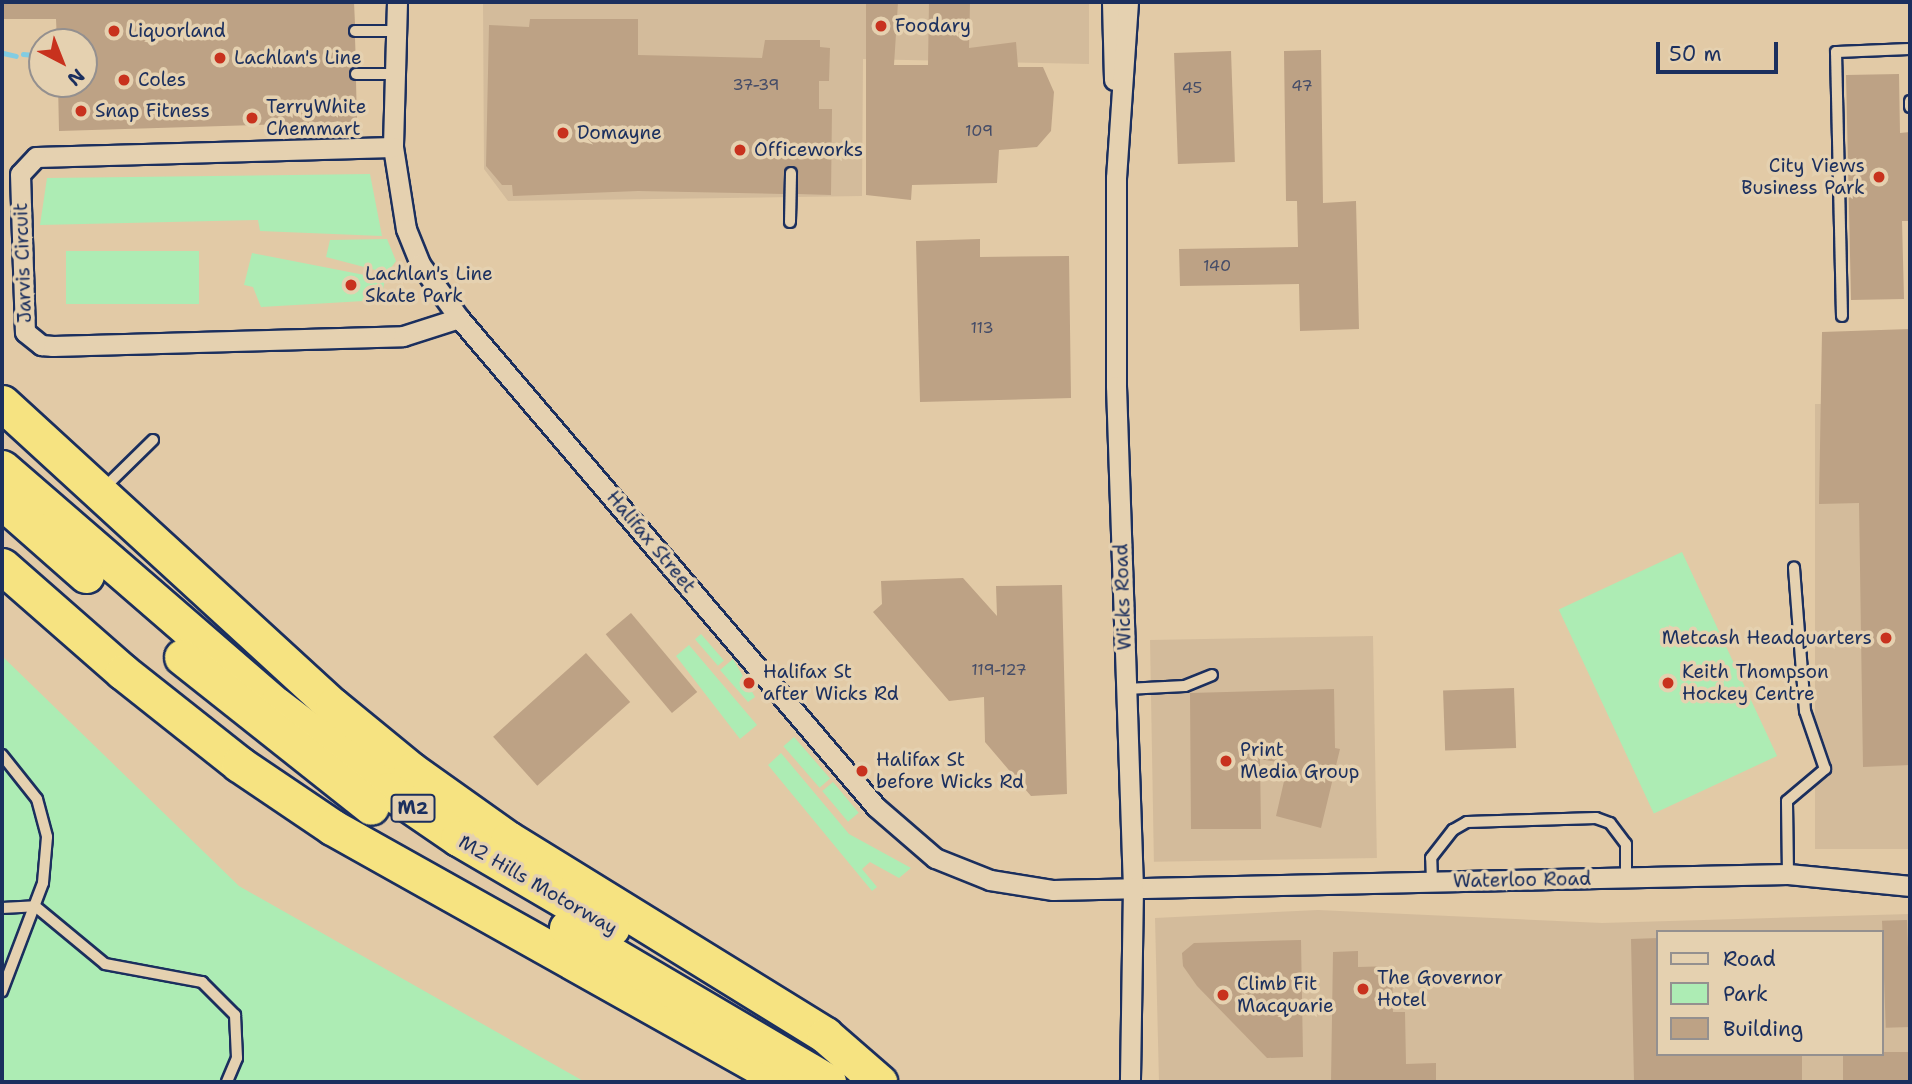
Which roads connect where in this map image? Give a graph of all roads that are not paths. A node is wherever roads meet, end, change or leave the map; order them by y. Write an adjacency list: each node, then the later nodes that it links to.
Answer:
1 (397, 2): 5 (street, Halifax Street)
2 (1112, 2): 11 (street, Wicks Road)
3 (1128, 2): 11 (street, Wicks Road)
4 (355, 31): 5 (lane)
5 (396, 31): 8 (street, Halifax Street)
6 (1910, 49): 15 (lane)
7 (356, 74): 8 (lane)
8 (394, 74): 12 (street, Halifax Street)
9 (1910, 101): 10 (lane)
10 (1910, 107)
11 (1118, 113): 25 (street, Wicks Road)
12 (393, 147): 16 (street, Halifax Street); 16 (street, Jarvis Circuit)
13 (791, 173): 14 (lane)
14 (790, 222)
15 (1842, 316)
16 (459, 318): 31 (street, Halifax Street)
17 (2, 403): 20 (highway)
18 (153, 440): 20 (lane)
19 (2, 468): 38 (highway, M2 Hills Motorway / M2)
20 (100, 492): 39 (highway)
21 (2, 501): 37 (highway, M2 Hills Motorway / M2)
22 (2, 566): 36 (highway)
23 (1794, 567): 27 (lane)
24 (1212, 675): 25 (lane)
25 (1126, 689): 31 (street, Wicks Road)
26 (2, 755): 32 (lane)
27 (1788, 874): 28 (street, Waterloo Road); 30 (street, Waterloo Road)
28 (1626, 877): 29 (street, Waterloo Road); 29 (lane)
29 (1432, 881): 31 (street, Waterloo Road)
30 (1910, 886)
31 (1133, 887): 40 (street, Wicks Road)
32 (36, 906): 33 (lane); 34 (lane); 35 (lane)
33 (2, 908)
34 (2, 991)
35 (227, 1082)
36 (788, 1082)
37 (828, 1082)
38 (871, 1082)
39 (879, 1082)
40 (1130, 1082)

